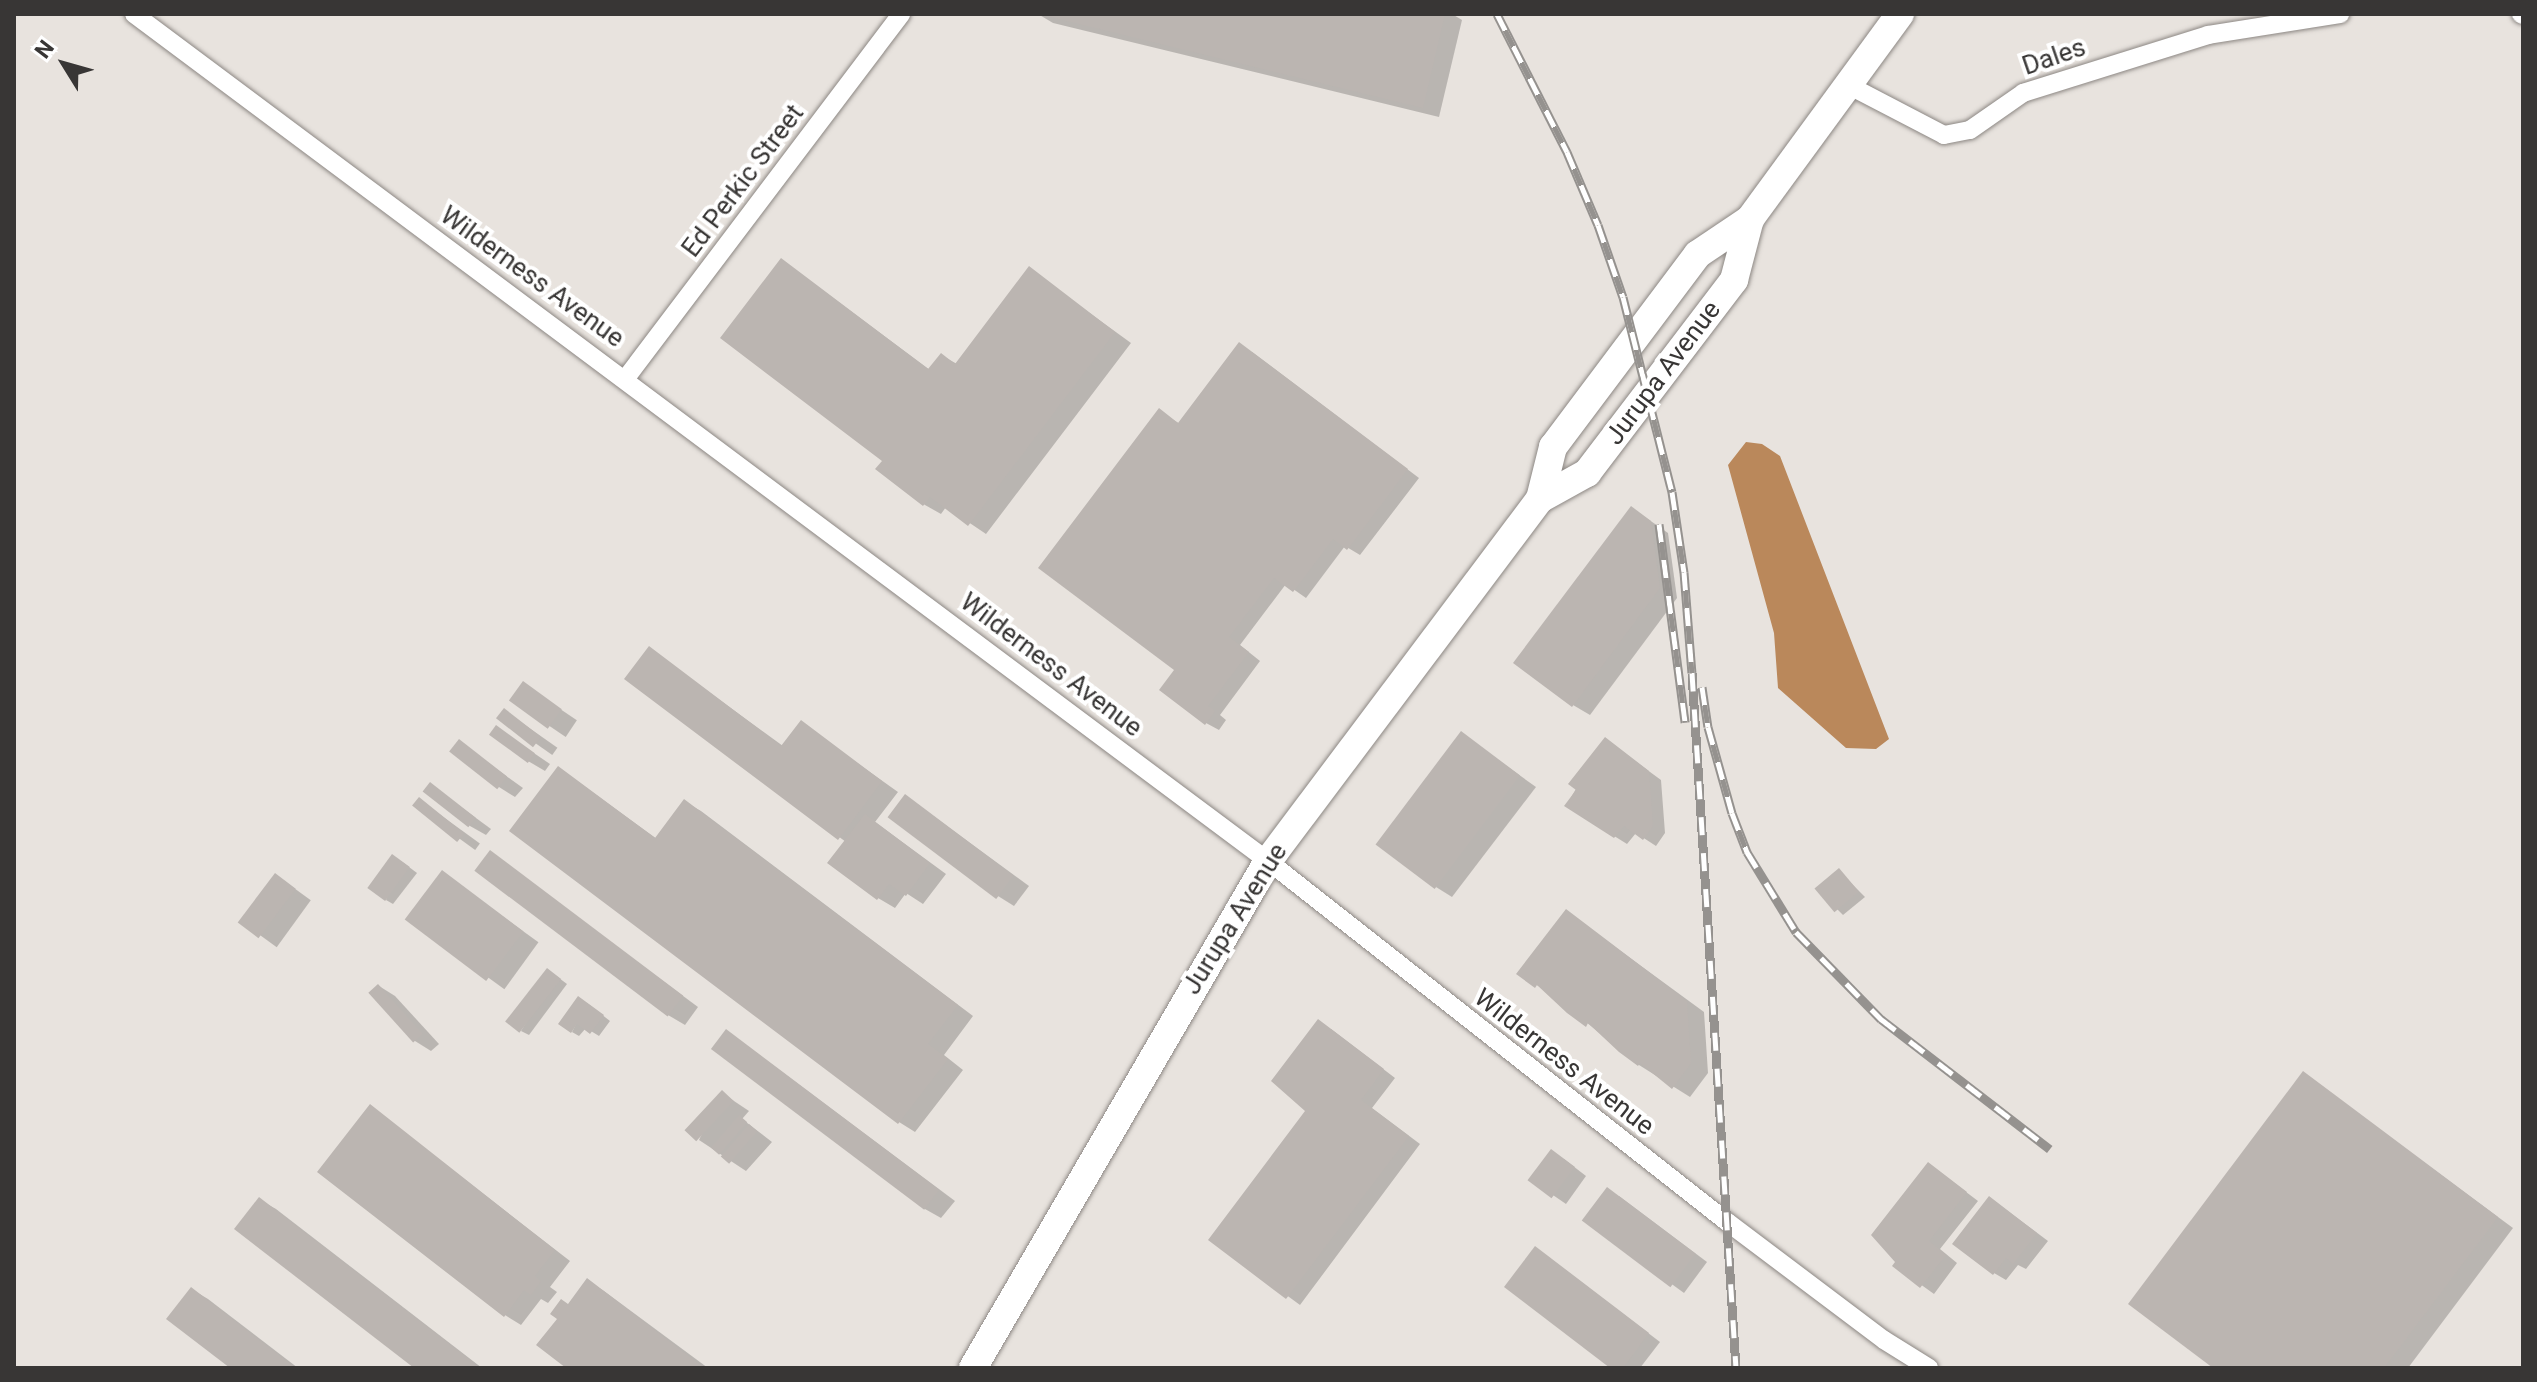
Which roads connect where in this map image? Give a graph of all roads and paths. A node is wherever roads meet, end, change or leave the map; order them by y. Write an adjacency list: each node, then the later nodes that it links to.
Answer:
1 (134, 14): 7 (street, Wilderness Avenue)
2 (901, 14): 7 (street, Ed Perkic Street)
3 (1900, 14): 5 (main road, Jurupa Avenue)
4 (2340, 14): 5 (street, Dales)
5 (1848, 85): 6 (main road, Jurupa Avenue)
6 (1750, 219): 8 (main road, Jurupa Avenue); 8 (main road, Jurupa Avenue)
7 (626, 378): 9 (street, Wilderness Avenue)
8 (1540, 499): 9 (main road, Jurupa Avenue)
9 (1268, 861): 10 (main road, Jurupa Avenue); 11 (street, Wilderness Avenue)
10 (973, 1368)
11 (1929, 1368)

